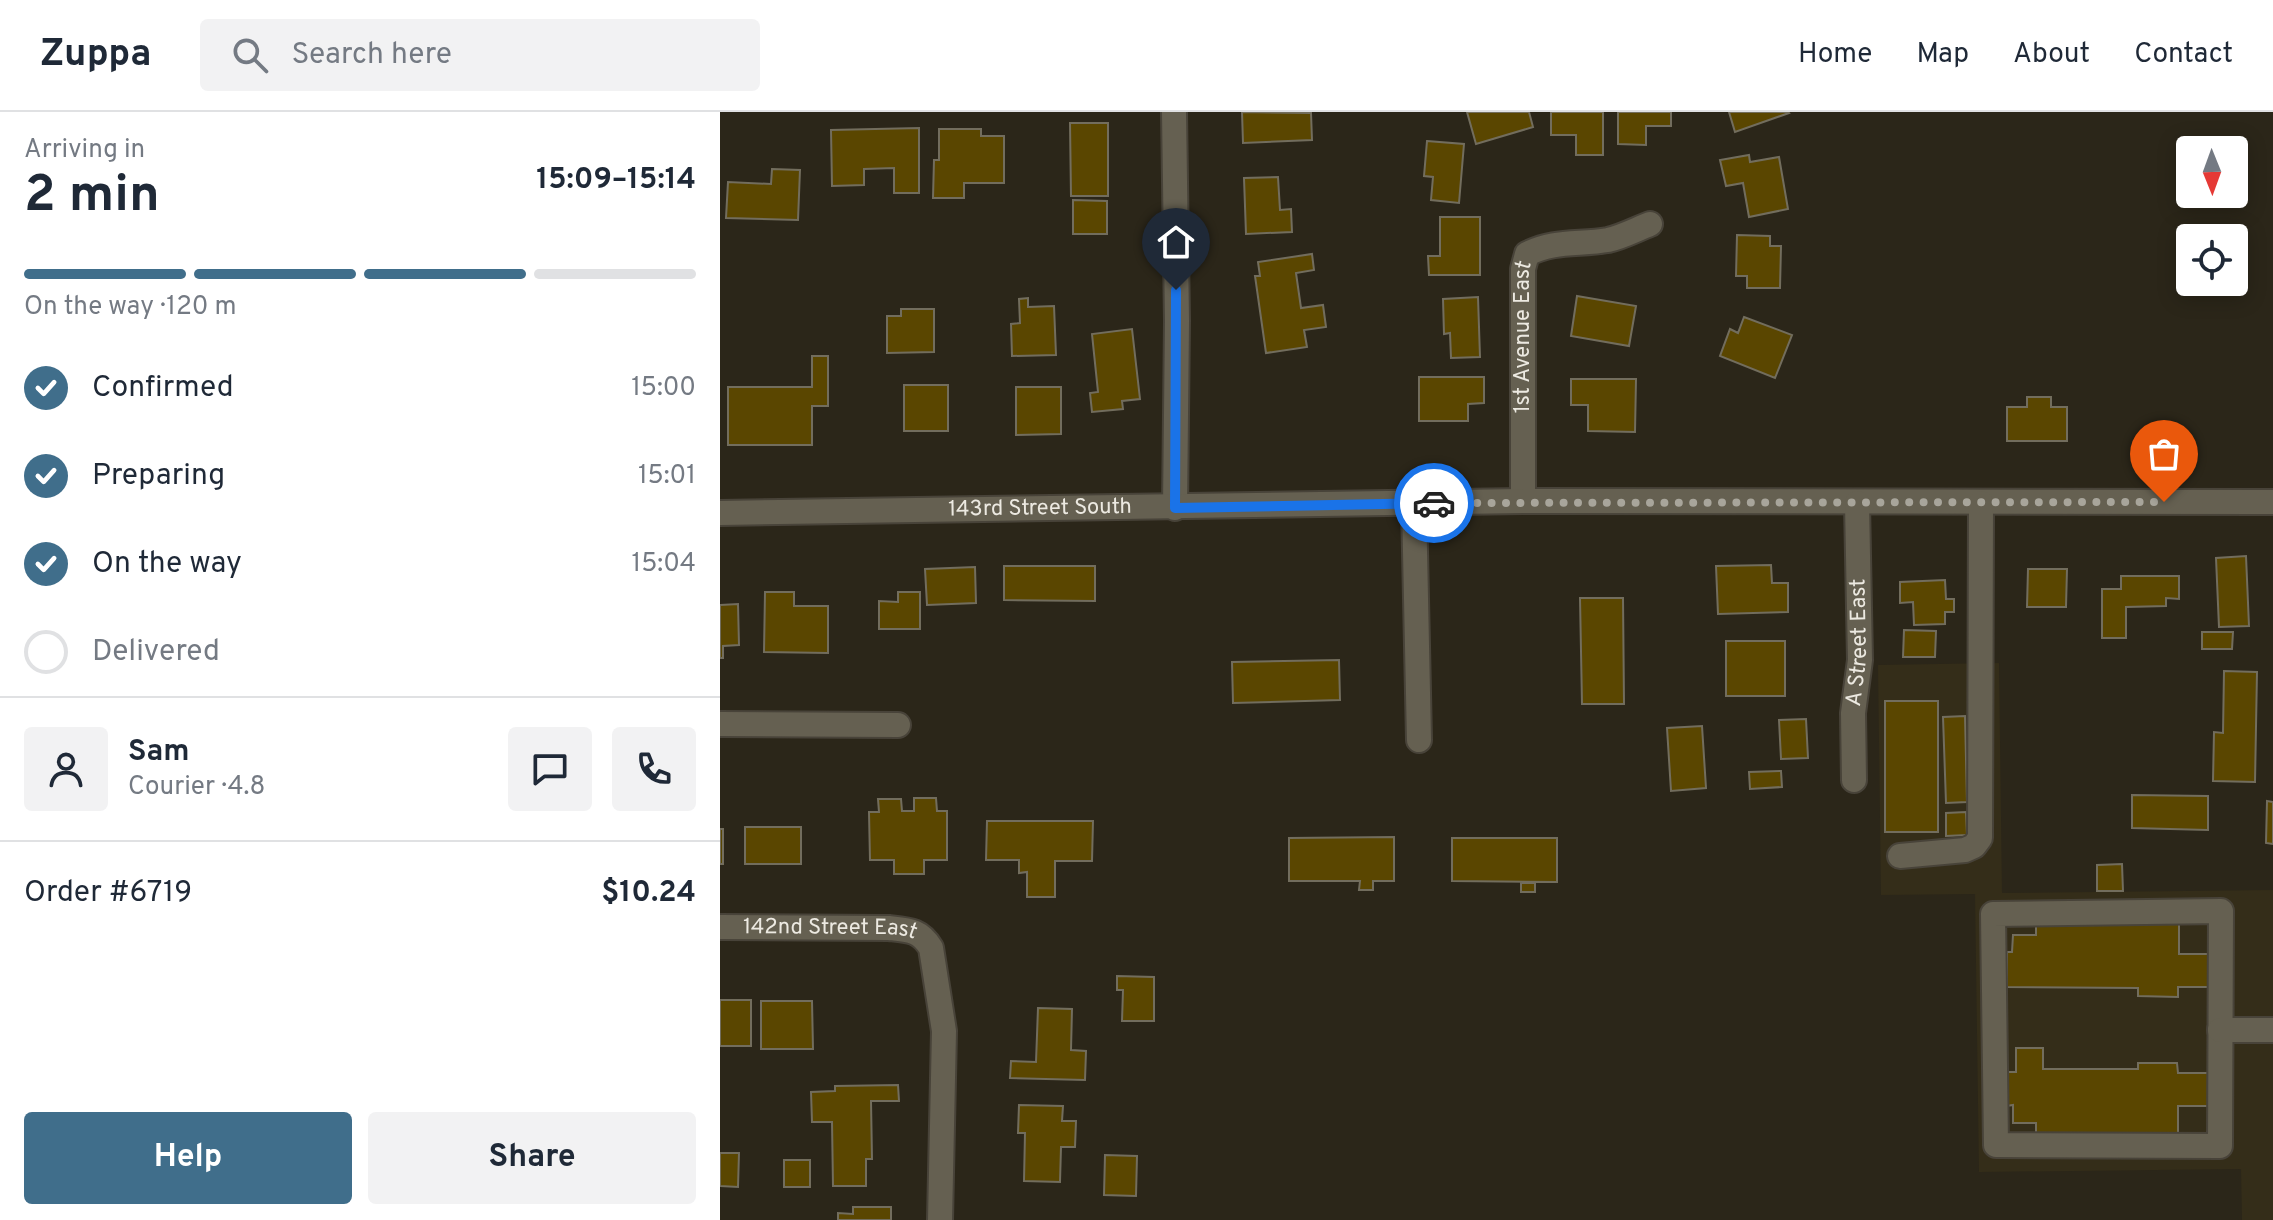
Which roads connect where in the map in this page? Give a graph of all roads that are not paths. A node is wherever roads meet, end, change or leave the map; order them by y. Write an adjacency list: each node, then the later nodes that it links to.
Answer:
1 (1174, 112): 8 (street)
2 (1650, 224): 3 (street, 1st Avenue East)
3 (1523, 501): 5 (street, 143rd Street South); 7 (street, 143rd Street South)
4 (2273, 502): 6 (street, 143rd Street South)
5 (1857, 503): 6 (street, 143rd Street South); 13 (street, A Street East)
6 (1981, 503): 14 (street)
7 (1414, 504): 8 (street, 143rd Street South); 12 (street)
8 (1175, 508): 9 (street, 143rd Street South)
9 (720, 513)
10 (720, 724): 11 (street)
11 (898, 725)
12 (1419, 740)
13 (1854, 780)
14 (1900, 856)
15 (720, 927): 18 (street, 142nd Street East)
16 (2220, 1030): 16 (street); 17 (street)
17 (2273, 1030)
18 (940, 1220)

